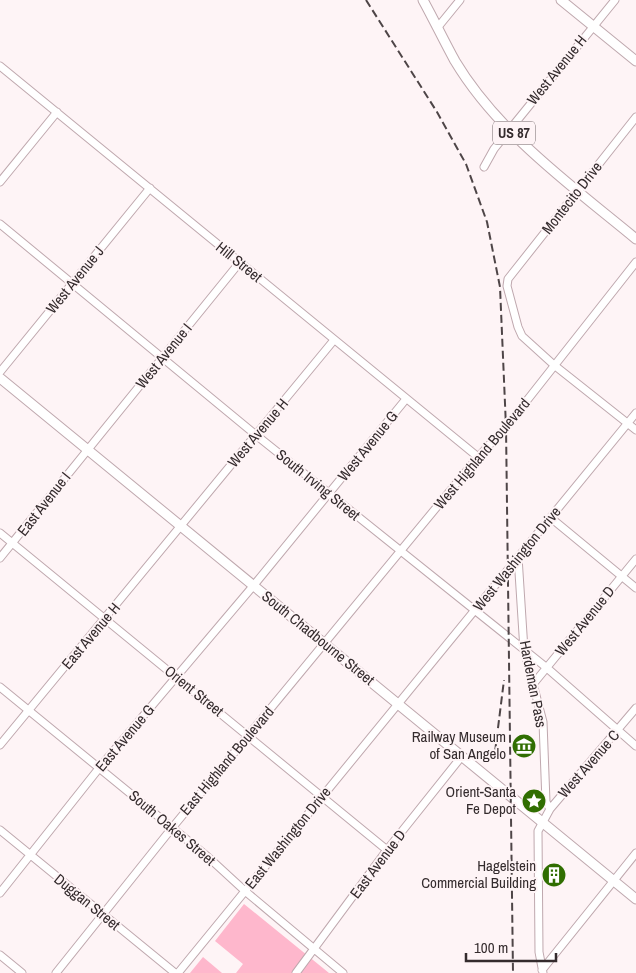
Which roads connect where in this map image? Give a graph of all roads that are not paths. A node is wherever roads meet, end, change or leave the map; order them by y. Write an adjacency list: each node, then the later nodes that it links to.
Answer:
1 (423, 0): 6 (main road, US 87)
2 (460, 0): 6 (street)
3 (561, 0): 5 (main road)
4 (615, 0): 5 (street, West Avenue H)
5 (593, 26): 7 (main road); 11 (street, West Avenue H)
6 (438, 28): 11 (main road, US 87)
7 (636, 61)
8 (0, 66): 9 (street, Hill Street)
9 (57, 112): 13 (street); 14 (street, Hill Street)
10 (636, 117): 15 (street, Montecito Drive)
11 (510, 130): 12 (street, West Avenue H); 15 (main road, US 87)
12 (484, 167)
13 (0, 182)
14 (150, 188): 18 (street, Hill Street); 20 (street, West Avenue J)
15 (578, 190): 17 (main road, US 87); 23 (street, Montecito Drive)
16 (0, 224): 20 (street, South Irving Street)
17 (636, 239)
18 (240, 262): 21 (street, Hill Street); 22 (street, West Avenue I)
19 (636, 262): 23 (street, West Highland Boulevard)
20 (71, 284): 22 (street, South Irving Street); 24 (street, West Avenue J)
21 (334, 340): 26 (street, Hill Street); 30 (street, West Avenue H)
22 (163, 358): 30 (street, South Irving Street); 31 (street, West Avenue I)
23 (554, 365): 28 (street); 32 (street, West Highland Boulevard)
24 (0, 372)
25 (0, 378): 31 (main road, South Chadbourne Street)
26 (406, 399): 32 (street, Hill Street); 33 (street, West Avenue G)
27 (636, 413): 28 (street, West Washington Drive)
28 (628, 424): 29 (street); 34 (street, West Washington Drive)
29 (636, 430)
30 (256, 435): 33 (street, South Irving Street); 35 (street, West Avenue H)
31 (87, 449): 35 (main road, South Chadbourne Street); 37 (street, East Avenue I)
32 (478, 458): 38 (street, West Highland Boulevard)
33 (329, 494): 38 (street, South Irving Street); 43 (street, West Avenue G)
34 (551, 518): 40 (street, West Washington Drive); 42 (street)
35 (180, 525): 43 (main road, South Chadbourne Street); 46 (street, East Avenue H)
36 (0, 533): 37 (street, Orient Street)
37 (13, 544): 39 (street, East Avenue I); 46 (street, Orient Street)
38 (402, 552): 45 (street, South Irving Street); 47 (street, West Highland Boulevard)
39 (0, 558)
40 (518, 558): 45 (street, West Washington Drive); 48 (street, Hardeman Pass)
41 (636, 559): 42 (street, West Avenue D)
42 (622, 576): 44 (street); 49 (street, West Avenue D)
43 (254, 585): 47 (main road, South Chadbourne Street); 50 (street, East Avenue G)
44 (636, 588)
45 (475, 611): 48 (street, South Irving Street); 53 (street, West Washington Drive)
46 (105, 619): 50 (street, Orient Street); 55 (street, East Avenue H)
47 (324, 644): 53 (main road, South Chadbourne Street); 57 (street, East Highland Boulevard)
48 (524, 650): 49 (street, South Irving Street); 51 (street, Hardeman Pass)
49 (547, 668): 51 (street, West Avenue D); 56 (street, South Irving Street)
50 (177, 678): 57 (street, Orient Street); 61 (street, East Avenue G)
51 (534, 683): 63 (street, Hardeman Pass)
52 (0, 687): 55 (street, South Oakes Street)
53 (399, 704): 60 (main road, South Chadbourne Street); 62 (street, East Washington Drive)
54 (636, 708): 56 (street, West Avenue C)
55 (28, 710): 58 (street, East Avenue H); 61 (street, South Oakes Street)
56 (617, 731): 59 (street, South Irving Street); 63 (street, West Avenue C)
57 (248, 736): 62 (street, Orient Street); 65 (street, East Highland Boulevard)
58 (0, 745)
59 (636, 746)
60 (462, 756): 64 (main road, South Chadbourne Street); 67 (street, East Avenue D)
61 (100, 767): 65 (street, South Oakes Street); 69 (street, East Avenue G)
62 (322, 796): 67 (street, Orient Street); 71 (street, East Washington Drive)
63 (550, 809): 64 (street, West Avenue C)
64 (542, 821): 70 (main road, South Chadbourne Street); 77 (street)
65 (172, 828): 71 (street, South Oakes Street); 74 (street, East Highland Boulevard)
66 (0, 830): 69 (street, Duggan Street)
67 (387, 850): 75 (street, East Avenue D)
68 (636, 854): 70 (street)
69 (31, 855): 72 (street, East Avenue G); 74 (street, Duggan Street)
70 (614, 881): 73 (main road, South Chadbourne Street); 77 (street)
71 (245, 891): 75 (street, South Oakes Street); 80 (street, East Washington Drive)
72 (0, 892)
73 (636, 900)
74 (104, 915): 79 (street, East Highland Boulevard); 80 (street, Duggan Street)
75 (314, 950): 81 (street, East Avenue D); 82 (street, South Oakes Street)
76 (0, 955): 78 (street)
77 (543, 972)
78 (22, 973)
79 (56, 973)
80 (177, 973)
81 (296, 973)
82 (343, 973)

